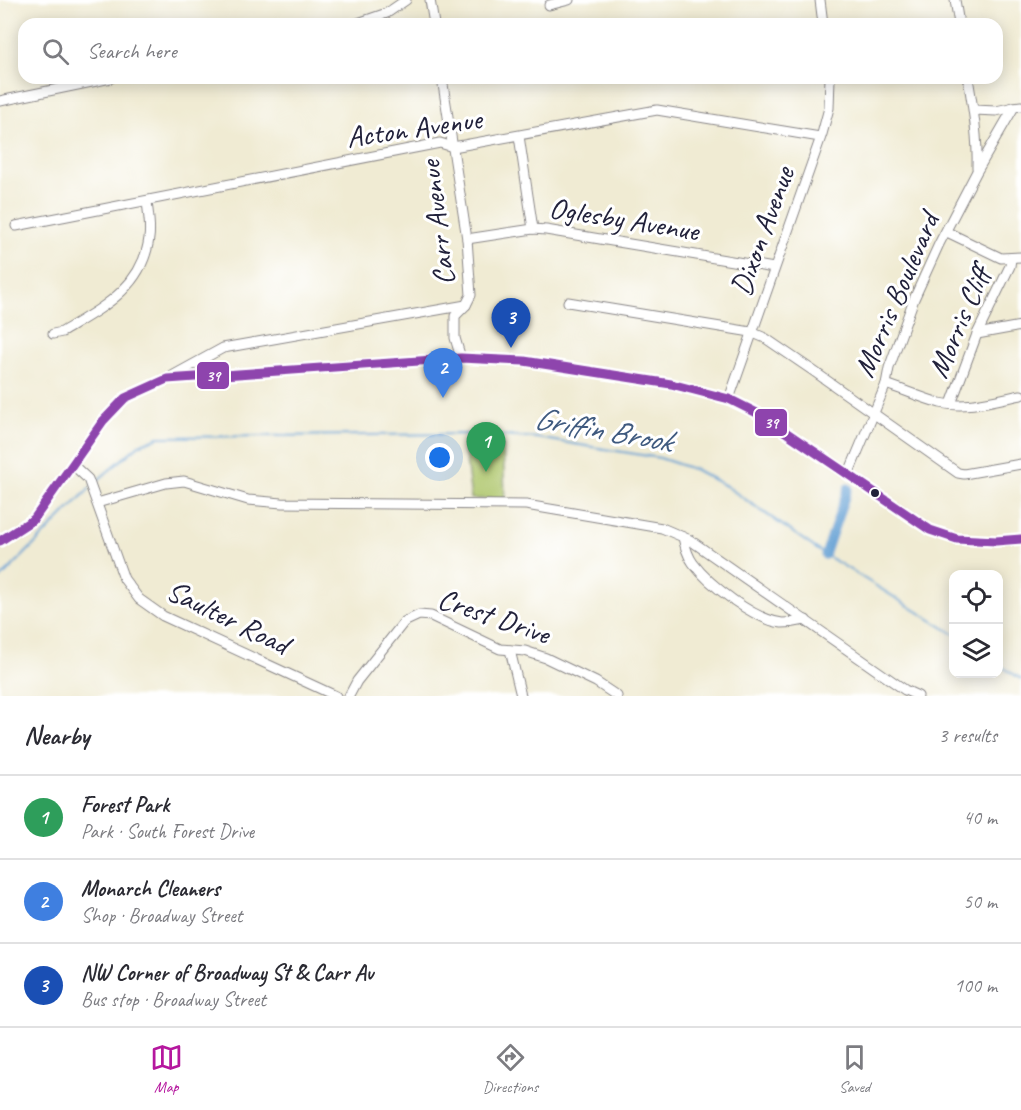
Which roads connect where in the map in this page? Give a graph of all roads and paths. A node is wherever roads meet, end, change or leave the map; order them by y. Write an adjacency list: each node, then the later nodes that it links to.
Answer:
1 (406, 0): 7 (street)
2 (430, 0): 8 (street)
3 (569, 0): 6 (street)
4 (820, 0): 9 (street)
5 (955, 0): 10 (street)
6 (549, 5)
7 (372, 18)
8 (433, 18)
9 (822, 18)
10 (958, 18)
11 (68, 84): 15 (street)
12 (443, 84): 20 (street, Carr Avenue)
13 (830, 84): 19 (street, Dixon Avenue)
14 (969, 84): 17 (street)
15 (0, 101)
16 (1018, 107): 17 (street, Morris Boulevard); 21 (street, Morris Boulevard)
17 (974, 110): 21 (street)
18 (519, 136): 19 (street, Acton Avenue); 20 (street, Acton Avenue); 24 (street)
19 (820, 137): 28 (street, Dixon Avenue)
20 (453, 147): 22 (street, Acton Avenue); 26 (street, Carr Avenue)
21 (977, 171): 25 (street, Morris Boulevard)
22 (147, 201): 23 (street, Acton Avenue); 33 (street)
23 (16, 226)
24 (533, 229): 26 (street, Oglesby Avenue); 28 (street, Oglesby Avenue)
25 (946, 232): 27 (street); 37 (street, Morris Boulevard)
26 (467, 239): 30 (street, Carr Avenue)
27 (1016, 258): 34 (street, Morris Cliff)
28 (774, 268): 32 (street, Dixon Avenue)
29 (568, 302): 32 (street)
30 (466, 305): 35 (street, Carr Avenue); 36 (street)
31 (1021, 326): 34 (street)
32 (751, 332): 39 (street, Dixon Avenue); 41 (street)
33 (53, 334)
34 (977, 334): 40 (street, Morris Cliff)
35 (461, 358): 36 (street); 39 (street)
36 (167, 379): 43 (street)
37 (886, 384): 40 (street); 41 (street, Morris Boulevard)
38 (1021, 395): 40 (street)
39 (729, 399): 44 (street)
40 (951, 404)
41 (874, 414): 42 (street); 44 (street, Morris Boulevard)
42 (1021, 464)
43 (73, 465): 45 (street, Saulter Road); 48 (street)
44 (848, 475): 47 (street)
45 (96, 499): 46 (street); 51 (street, Saulter Road)
46 (683, 537): 49 (street); 49 (street)
47 (1021, 539)
48 (0, 541)
49 (806, 620): 55 (street)
50 (510, 650): 52 (street, Crest Drive); 53 (street); 54 (street, Crest Drive)
51 (336, 696)
52 (349, 696)
53 (521, 696)
54 (617, 696)
55 (918, 696)

